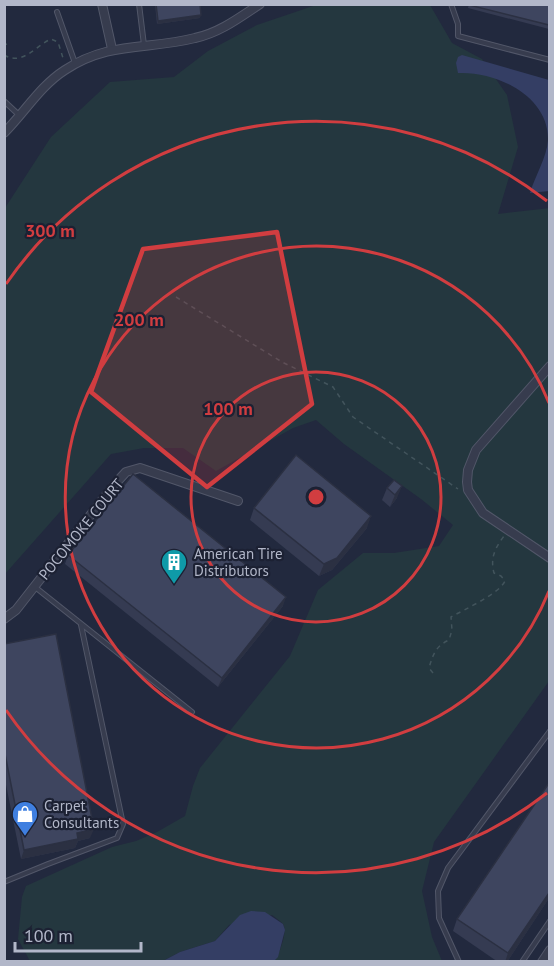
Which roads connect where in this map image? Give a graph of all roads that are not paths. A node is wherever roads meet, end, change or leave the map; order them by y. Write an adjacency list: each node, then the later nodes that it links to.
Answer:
1 (102, 4): 7 (street)
2 (139, 4): 6 (lane)
3 (260, 4): 6 (street)
4 (451, 4): 8 (lane)
5 (57, 12): 9 (lane)
6 (144, 45): 7 (street)
7 (112, 49): 9 (street)
8 (549, 60)
9 (75, 64): 11 (street)
10 (4, 101): 11 (lane)
11 (20, 116): 12 (street)
12 (4, 133)
13 (549, 366): 15 (street)
14 (238, 501): 16 (street, POCOMOKE COURT)
15 (549, 558)
16 (34, 586): 17 (street, POCOMOKE COURT); 18 (lane)
17 (4, 619)
18 (81, 625): 19 (lane); 21 (lane)
19 (192, 712)
20 (549, 731): 24 (lane)
21 (4, 882)
22 (549, 921): 25 (lane)
23 (549, 950): 26 (street)
24 (459, 962)
25 (522, 962)
26 (542, 962)

